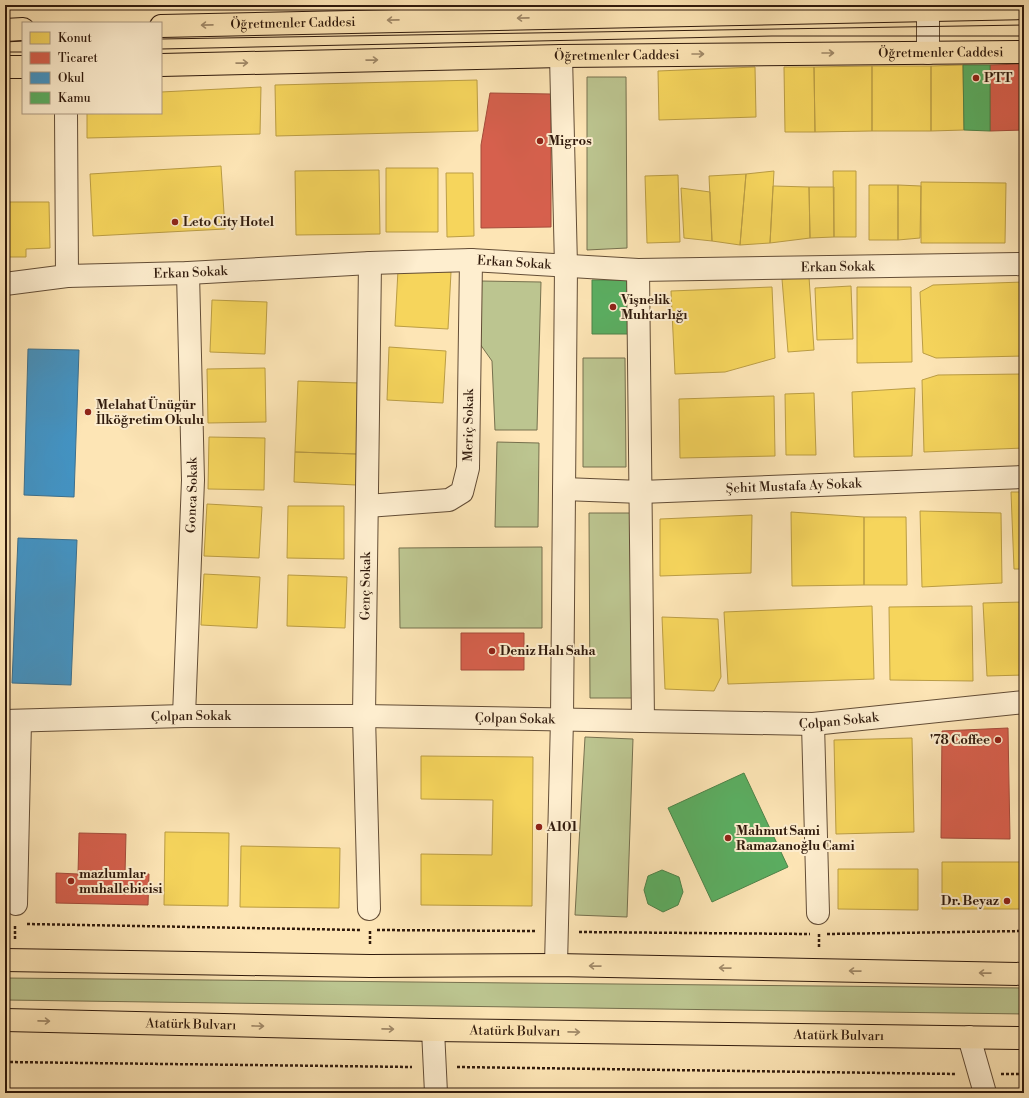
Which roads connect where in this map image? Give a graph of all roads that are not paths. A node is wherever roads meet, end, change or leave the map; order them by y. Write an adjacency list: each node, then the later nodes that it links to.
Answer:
1 (928, 7): 2 (main road, Öğretmenler Caddesi); 3 (main road, Öğretmenler Caddesi); 7 (street)
2 (1024, 8)
3 (552, 11): 4 (main road, Öğretmenler Caddesi, one-way to 4)
4 (162, 26)
5 (22, 29): 6 (main road)
6 (5, 30)
7 (928, 52): 8 (main road, Öğretmenler Caddesi); 9 (main road, Öğretmenler Caddesi, one-way to 7)
8 (1024, 52)
9 (561, 56): 10 (main road, Öğretmenler Caddesi, one-way to 9); 17 (street)
10 (162, 65)
11 (5, 67): 12 (main road)
12 (22, 67)
13 (66, 114): 20 (street)
14 (471, 260): 15 (street, Erkan Sokak); 17 (street, Erkan Sokak); 25 (street, Meriç Sokak)
15 (370, 263): 19 (street, Erkan Sokak); 25 (street, Genç Sokak)
16 (1024, 264): 18 (street, Erkan Sokak)
17 (566, 266): 18 (street, Erkan Sokak); 23 (street)
18 (638, 270): 24 (street)
19 (188, 273): 20 (street, Erkan Sokak); 27 (street, Gonca Sokak)
20 (67, 276): 21 (street, Erkan Sokak)
21 (5, 284)
22 (1024, 477): 24 (street, Şehit Mustafa Ay Sokak)
23 (564, 489): 24 (street, Şehit Mustafa Ay Sokak); 29 (street)
24 (641, 492): 31 (street)
25 (367, 506): 28 (street, Genç Sokak)
26 (1024, 702): 32 (street, Çolpan Sokak)
27 (184, 716): 28 (street, Çolpan Sokak); 30 (street, Çolpan Sokak)
28 (364, 716): 29 (street, Çolpan Sokak); 35 (street, Genç Sokak)
29 (562, 719): 31 (street, Çolpan Sokak); 37 (street)
30 (12, 721): 34 (street)
31 (644, 721): 32 (street, Çolpan Sokak)
32 (813, 724): 33 (street)
33 (818, 913)
34 (14, 917)
35 (370, 920)
36 (10, 960): 37 (main road)
37 (556, 965): 38 (main road, one-way to 37)
38 (1024, 974)
39 (5, 1020): 40 (main road, Atatürk Bulvarı, one-way to 40)
40 (433, 1030): 41 (main road, Atatürk Bulvarı, one-way to 41); 44 (street)
41 (969, 1037): 42 (main road, Atatürk Bulvarı); 43 (street)
42 (1024, 1038)
43 (982, 1083)
44 (436, 1093)

